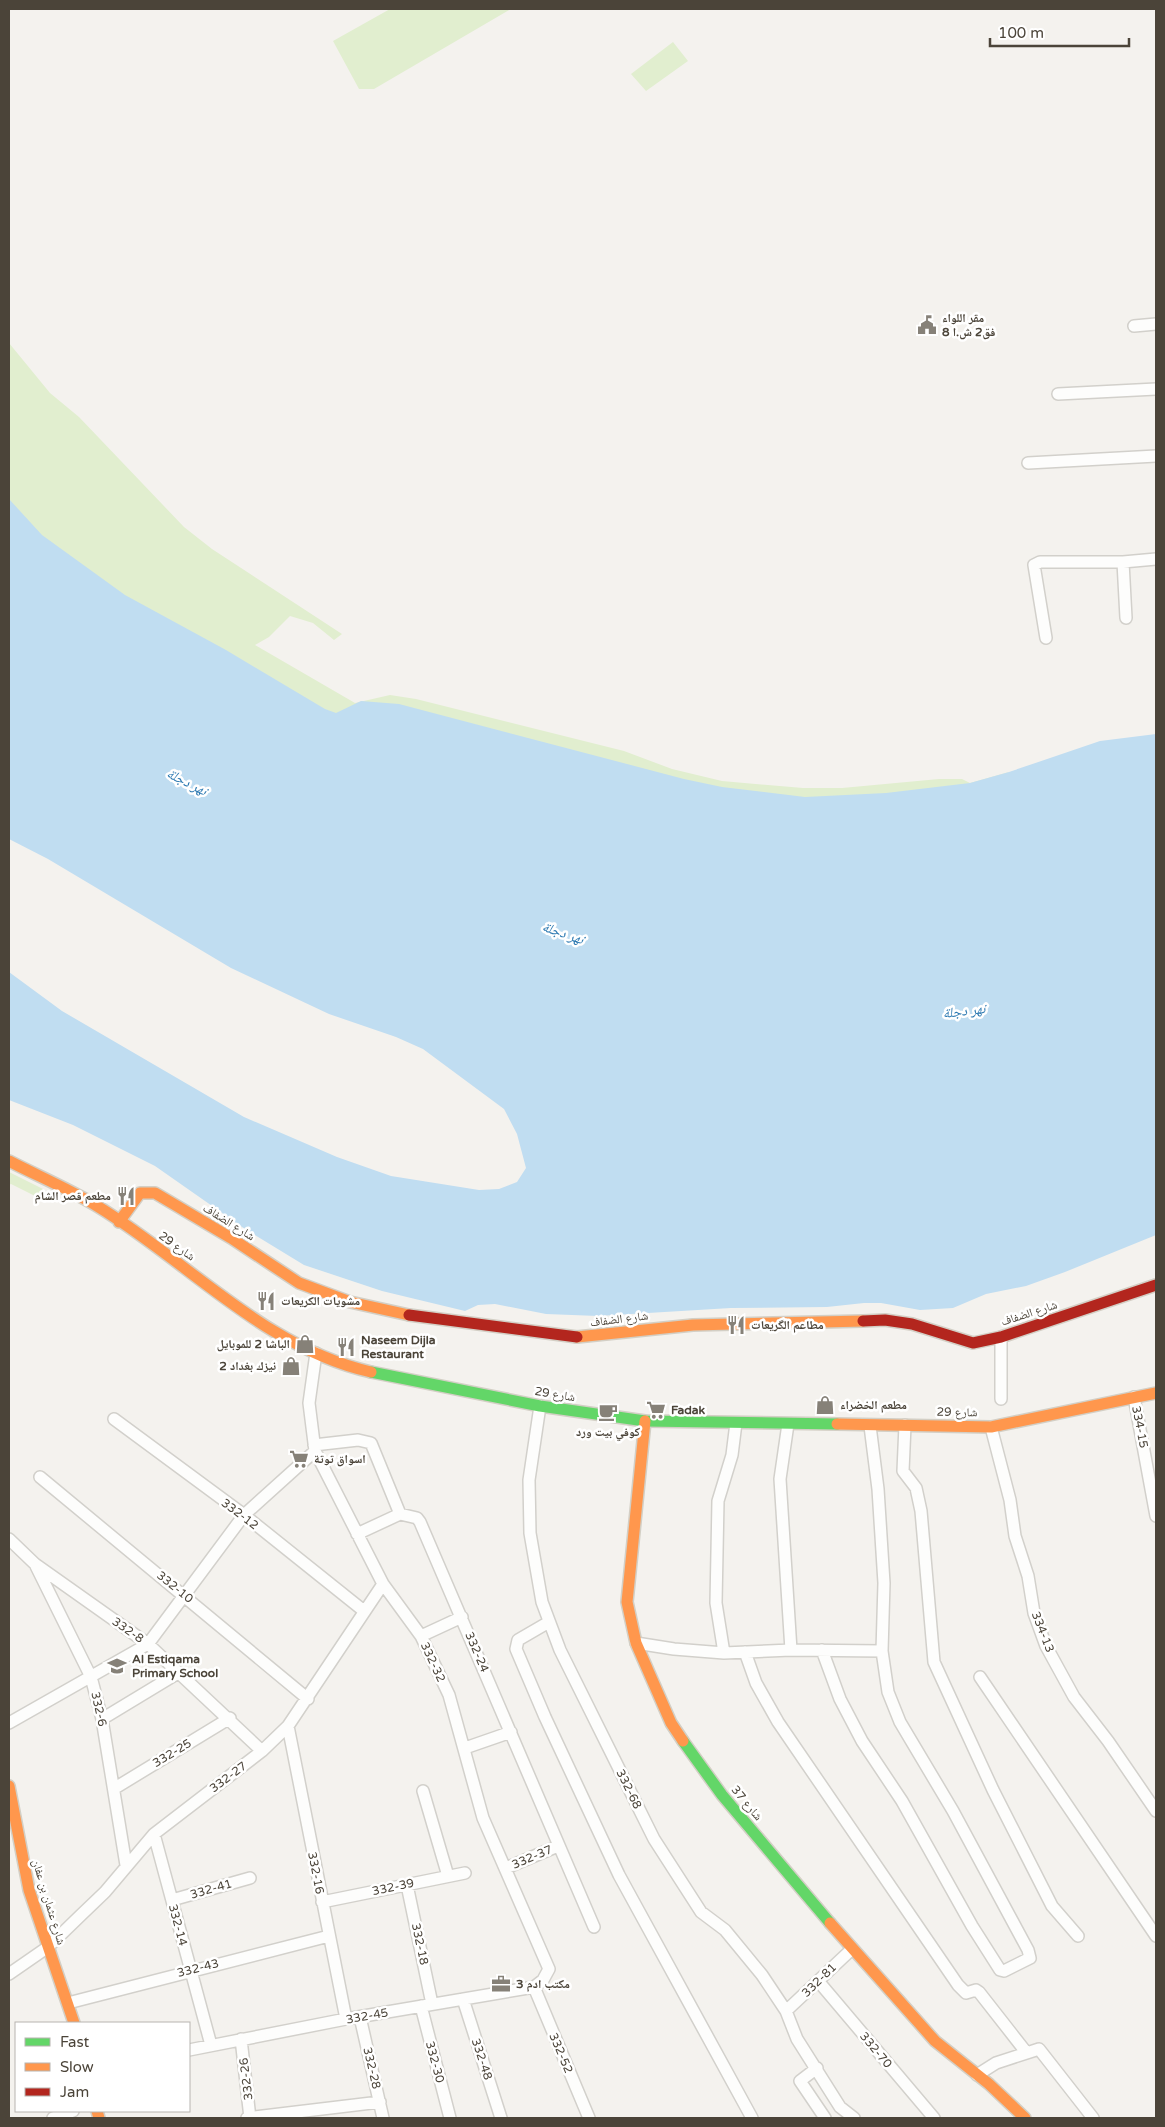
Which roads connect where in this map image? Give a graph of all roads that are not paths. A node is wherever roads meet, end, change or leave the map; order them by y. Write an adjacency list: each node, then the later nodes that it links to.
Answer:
1 (1156, 324): 2 (street)
2 (1134, 326)
3 (1156, 389): 4 (street)
4 (1058, 394)
5 (1156, 456): 6 (street)
6 (1028, 463)
7 (1156, 559): 8 (street)
8 (1123, 562): 9 (street); 10 (street)
9 (1126, 618)
10 (1046, 638)
11 (9, 1161): 12 (street, شارع 29)
12 (119, 1222): 14 (street, شارع الضفاف); 15 (street, شارع 29)
13 (1156, 1285): 14 (street, شارع الضفاف)
14 (1001, 1337): 18 (street)
15 (316, 1354): 19 (street, شارع 29); 27 (street, 332-32)
16 (1156, 1393): 17 (street, شارع 29)
17 (1134, 1397): 26 (street, شارع 29); 31 (street, 334-15)
18 (1001, 1399)
19 (540, 1406): 21 (street, شارع 29); 39 (street, 332-68)
20 (114, 1419): 30 (street, 332-12)
21 (645, 1421): 22 (street, شارع 29); 41 (street, شارع 37)
22 (736, 1423): 23 (street, شارع 29); 47 (street)
23 (788, 1424): 25 (street, شارع 29); 43 (street)
24 (906, 1425): 25 (street, شارع 29); 26 (street, شارع 29); 75 (street)
25 (870, 1426): 45 (street)
26 (991, 1426): 62 (street, 334-13)
27 (314, 1448): 29 (street); 30 (street); 32 (street, 332-32)
28 (40, 1477): 36 (street, 332-10)
29 (400, 1514): 32 (street); 38 (street, 332-24)
30 (244, 1516): 36 (street); 37 (street, 332-12)
31 (1156, 1516)
32 (357, 1534): 35 (street, 332-32)
33 (9, 1539): 34 (street, 332-8)
34 (35, 1564): 42 (street, 332-8); 49 (street, 332-6)
35 (382, 1584): 37 (street, 332-27); 40 (street, 332-32)
36 (184, 1594): 42 (street); 51 (street, 332-10)
37 (364, 1611): 51 (street, 332-27)
38 (462, 1617): 40 (street); 56 (street, 332-24)
39 (549, 1622): 86 (street, 332-68); 104 (street)
40 (421, 1636): 57 (street, 332-32)
41 (636, 1643): 47 (street); 78 (street, شارع 37)
42 (148, 1644): 48 (street, 332-8); 49 (street)
43 (790, 1650): 44 (street); 46 (street)
44 (822, 1650): 45 (street); 45 (street)
45 (882, 1651)
46 (745, 1652): 47 (street); 93 (street)
47 (724, 1653)
48 (178, 1673): 52 (street, 332-8); 53 (street)
49 (91, 1677): 53 (street, 332-6); 54 (street)
50 (980, 1677): 76 (street)
51 (308, 1699): 55 (street, 332-27)
52 (230, 1718): 58 (street, 332-8); 60 (street, 332-25)
53 (102, 1719): 60 (street, 332-6)
54 (9, 1723)
55 (288, 1726): 58 (street, 332-27); 72 (street, 332-16)
56 (510, 1732): 57 (street); 64 (street, 332-24)
57 (465, 1748): 66 (street, 332-32)
58 (262, 1751): 63 (street, 332-27)
59 (9, 1786): 77 (street, شارع عثمان بن عفان)
60 (114, 1788): 65 (street, 332-6)
61 (423, 1791): 68 (street)
62 (1156, 1811)
63 (154, 1834): 65 (street, 332-27); 71 (street, 332-14)
64 (558, 1846): 66 (street, 332-37); 73 (street, 332-24)
65 (126, 1865): 77 (street, 332-27)
66 (506, 1868): 82 (street, 332-32)
67 (465, 1873): 68 (street, 332-39)
68 (448, 1876): 70 (street, 332-39)
69 (250, 1878): 71 (street, 332-41)
70 (407, 1884): 72 (street, 332-39); 85 (street, 332-18)
71 (172, 1900): 79 (street, 332-14)
72 (322, 1902): 74 (street, 332-16)
73 (594, 1927)
74 (329, 1936): 79 (street, 332-43); 88 (street, 332-16)
75 (1078, 1936)
76 (1156, 1936)
77 (48, 1947): 80 (street, 332-27); 84 (street, شارع عثمان بن عفان)
78 (852, 1948): 81 (street, 332-81); 95 (street, شارع 37)
79 (190, 1970): 84 (street, 332-43); 91 (street, 332-14)
80 (9, 1974)
81 (818, 1982): 86 (street, 332-81); 107 (street, 332-70)
82 (539, 1984): 83 (street, 332-45); 103 (street, 332-52)
83 (463, 1999): 85 (street, 332-45); 102 (street, 332-48)
84 (68, 2003): 89 (street, شارع عثمان بن عفان)
85 (426, 2005): 87 (street, 332-45); 101 (street, 332-30)
86 (786, 2012): 94 (street, 332-68)
87 (360, 2017): 88 (street, 332-45); 96 (street, 332-28)
88 (346, 2019): 90 (street, 332-45)
89 (74, 2022)
90 (241, 2039): 91 (street, 332-45); 99 (street, 332-26)
91 (211, 2045): 92 (street, 332-45)
92 (190, 2050)
93 (1026, 2052): 95 (street); 109 (street)
94 (817, 2068): 105 (street); 106 (street, 332-68)
95 (977, 2075): 108 (street, شارع 37)
96 (380, 2102): 99 (street); 100 (street, 332-28)
97 (70, 2112): 98 (street)
98 (53, 2118)
99 (249, 2118)
100 (383, 2118)
101 (450, 2118)
102 (501, 2118)
103 (589, 2118)
104 (752, 2118)
105 (825, 2118)
106 (854, 2118)
107 (934, 2118)
108 (1025, 2118)
109 (1093, 2118)

